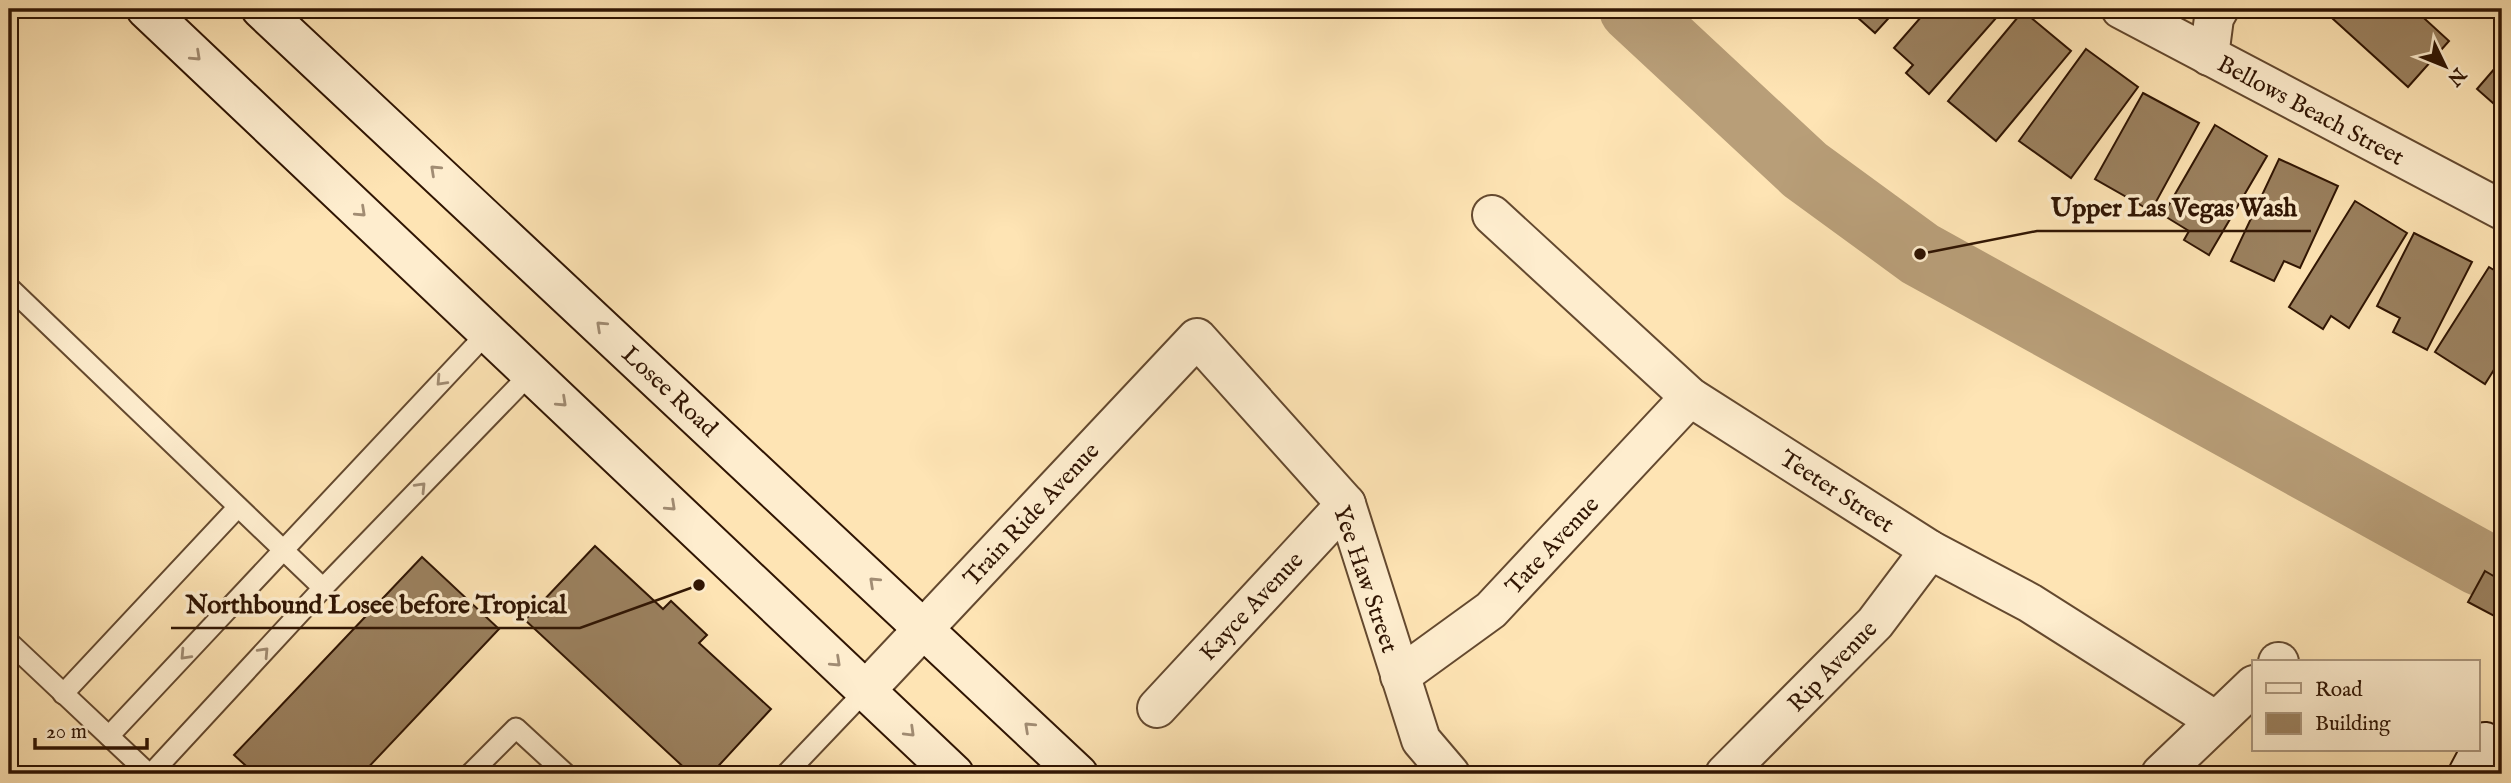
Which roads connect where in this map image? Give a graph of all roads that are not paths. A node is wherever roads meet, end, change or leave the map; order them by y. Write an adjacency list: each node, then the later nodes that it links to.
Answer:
1 (146, 9): 9 (street, one-way to 9)
2 (261, 9): 18 (street, Losee Road, one-way to 2)
3 (2121, 9): 5 (street, Bellows Beach Street)
4 (2220, 9): 5 (street)
5 (2209, 56): 6 (street, Bellows Beach Street)
6 (2502, 210)
7 (1492, 215): 12 (street, Teeter Street)
8 (9, 287): 14 (lane)
9 (488, 332): 11 (street); 15 (lane, one-way to 15)
10 (1197, 338): 13 (street, Yee Haw Street); 18 (street, Train Ride Avenue)
11 (531, 373): 17 (lane, one-way to 11); 22 (street, one-way to 22)
12 (1690, 397): 16 (street, Teeter Street); 20 (street, Tate Avenue)
13 (1346, 504): 20 (street, Yee Haw Street); 24 (street, Kayce Avenue)
14 (238, 507): 15 (lane); 23 (lane)
15 (283, 550): 17 (lane); 26 (lane, one-way to 26)
16 (1930, 551): 25 (street, Teeter Street); 35 (street, Rip Avenue)
17 (323, 588): 28 (lane, one-way to 17)
18 (924, 628): 22 (street, Train Ride Avenue); 33 (street, Losee Road, one-way to 18)
19 (9, 642): 23 (lane)
20 (1400, 676): 34 (street, Yee Haw Street)
21 (2252, 687): 25 (street)
22 (866, 690): 31 (lane); 32 (street, one-way to 32)
23 (63, 694): 26 (lane)
24 (1157, 708)
25 (2216, 721): 36 (street)
26 (108, 736): 28 (lane)
27 (2476, 752): 37 (street)
28 (150, 774)
29 (470, 774): 30 (lane)
30 (566, 774)
31 (786, 774)
32 (954, 774)
33 (1078, 774)
34 (1450, 774)
35 (1725, 774)
36 (2161, 774)
37 (2450, 774)

